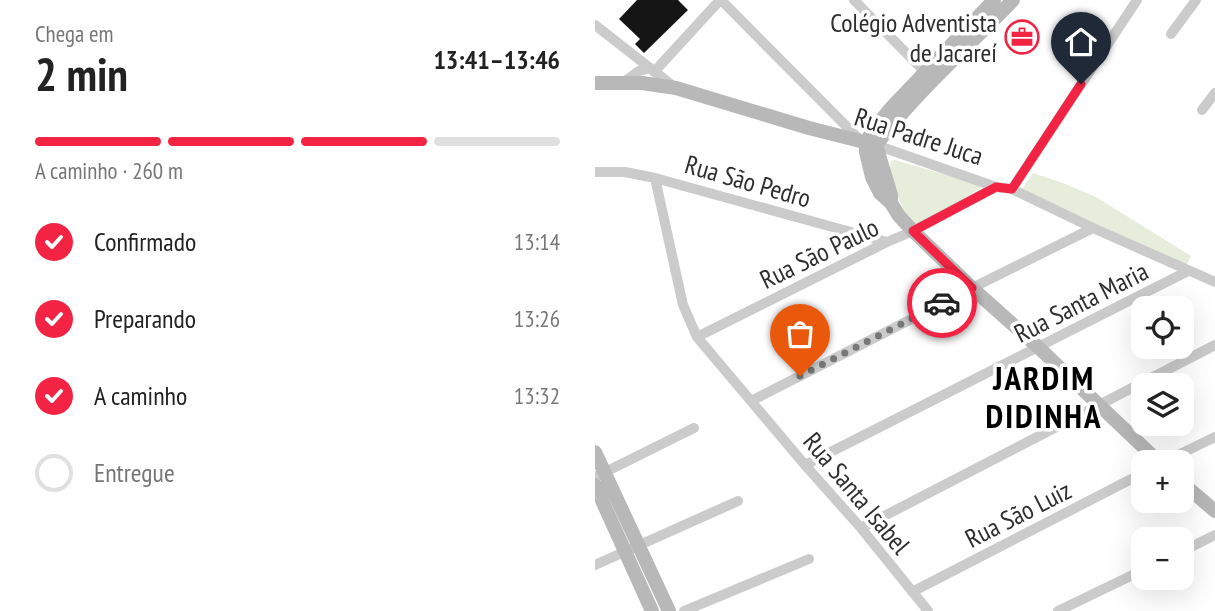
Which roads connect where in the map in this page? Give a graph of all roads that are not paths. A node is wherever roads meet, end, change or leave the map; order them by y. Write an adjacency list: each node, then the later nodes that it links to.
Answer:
1 (721, 0): 9 (street); 16 (street)
2 (854, 0): 10 (street)
3 (994, 0): 10 (main road)
4 (1013, 0): 16 (main road)
5 (1137, 0): 20 (street)
6 (1196, 0): 8 (street)
7 (595, 25): 9 (street)
8 (1171, 34)
9 (652, 70): 12 (street); 13 (street)
10 (925, 72): 16 (main road)
11 (595, 83): 12 (main road, Rua Padre Juca)
12 (622, 83): 13 (main road, Rua Padre Juca)
13 (676, 88): 16 (main road, Rua Padre Juca)
14 (1215, 93): 15 (street)
15 (1202, 110)
16 (868, 143): 19 (street, Rua Padre Juca); 22 (main road)
17 (595, 172): 18 (street, Rua São Pedro)
18 (656, 177): 23 (street, Rua São Pedro); 27 (street, Rua Santa Isabel)
19 (996, 187): 20 (street, Rua Padre Juca); 22 (street, Rua São Paulo)
20 (1012, 189): 21 (street, Rua Padre Juca)
21 (1093, 228): 24 (street, Rua Padre Juca); 26 (street)
22 (913, 231): 23 (street, Rua São Paulo); 26 (main road)
23 (887, 242): 27 (street, Rua São Paulo)
24 (1188, 271): 25 (street, Rua Padre Juca); 29 (street, Rua Santa Maria)
25 (1215, 282)
26 (972, 288): 29 (main road); 30 (street)
27 (697, 337): 30 (street, Rua Santa Isabel)
28 (1215, 345): 31 (street)
29 (1038, 347): 31 (main road); 37 (street, Rua Santa Maria)
30 (751, 401): 37 (street, Rua Santa Isabel)
31 (1098, 405): 34 (main road); 43 (street)
32 (694, 428): 38 (street)
33 (1215, 437): 35 (street)
34 (1146, 450)
35 (1188, 450)
36 (595, 452): 38 (main road)
37 (805, 465): 43 (street, Rua Santa Isabel)
38 (598, 478): 46 (main road)
39 (1131, 479): 50 (street, Rua São Luiz)
40 (1194, 493): 42 (main road)
41 (738, 502): 46 (street)
42 (1215, 511)
43 (861, 528): 50 (street, Rua Santa Isabel)
44 (1215, 535): 45 (street)
45 (1194, 546)
46 (632, 548): 48 (street); 51 (main road); 52 (main road)
47 (809, 559): 53 (street)
48 (595, 565)
49 (1131, 576): 55 (street)
50 (912, 592): 54 (street, Rua Santa Isabel)
51 (652, 611)
52 (669, 611)
53 (684, 611)
54 (928, 611)
55 (1058, 611)

